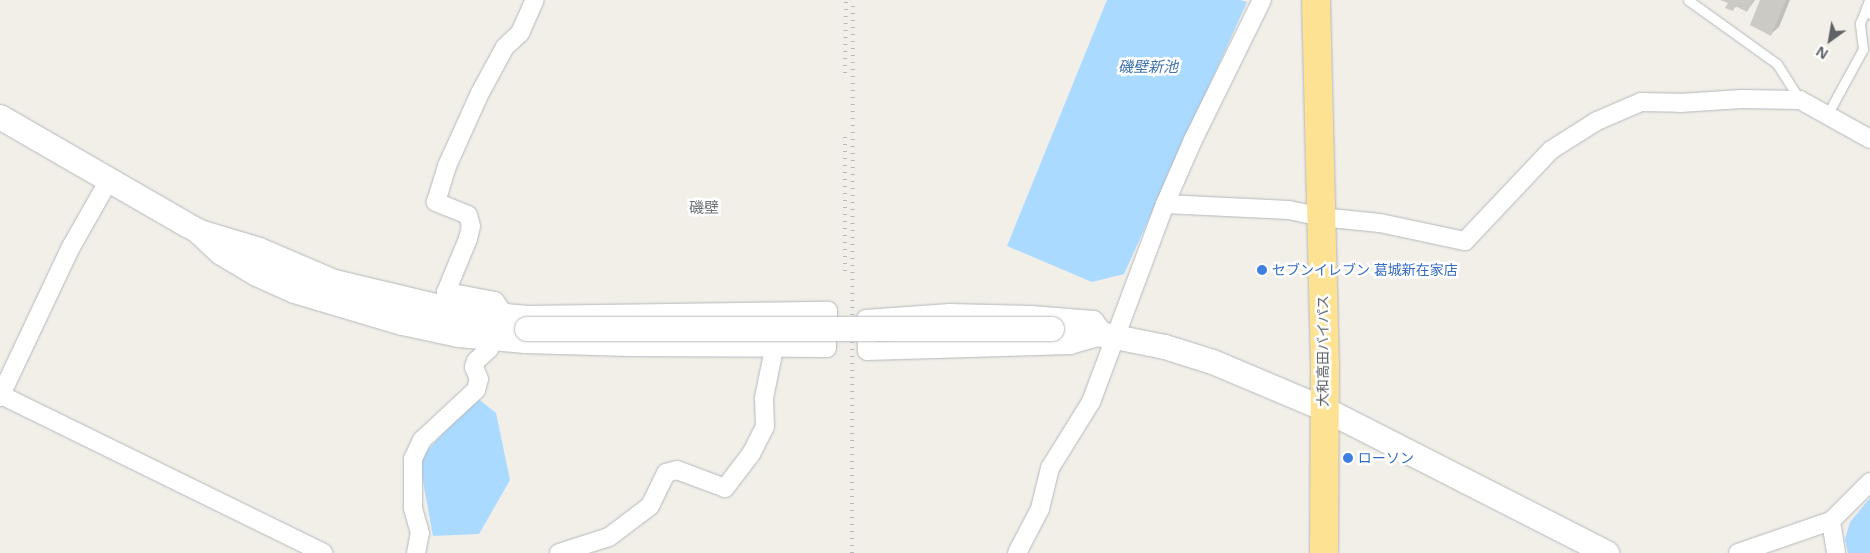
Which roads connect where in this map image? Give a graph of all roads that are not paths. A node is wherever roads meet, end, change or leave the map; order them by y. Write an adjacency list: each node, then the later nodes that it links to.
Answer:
1 (534, 0): 15 (street)
2 (1262, 0): 12 (street)
3 (1316, 0): 13 (highway, 大和高田バイパス)
4 (1688, 0): 7 (lane)
5 (1869, 0): 6 (lane)
6 (1867, 13): 8 (lane)
7 (1800, 100): 8 (street); 13 (street)
8 (1827, 115): 10 (street)
9 (0, 117): 11 (street)
10 (1870, 139)
11 (109, 180): 14 (street); 19 (street)
12 (1166, 204): 13 (street); 16 (street)
13 (1321, 217): 20 (highway, 大和高田バイパス)
14 (187, 225): 15 (street); 16 (street, bridge); 17 (street)
15 (503, 314): 18 (street)
16 (1110, 336): 16 (street); 20 (street); 27 (street)
17 (491, 341): 18 (street); 25 (street)
18 (774, 349): 26 (street)
19 (1, 396): 24 (street)
20 (1324, 409): 23 (street); 28 (highway, 大和高田バイパス)
21 (1870, 482): 22 (street)
22 (1832, 521): 30 (street); 31 (street)
23 (1579, 547): 29 (street)
24 (323, 553)
25 (416, 553)
26 (559, 553)
27 (1016, 553)
28 (1324, 553)
29 (1606, 553)
30 (1738, 553)
31 (1836, 553)

